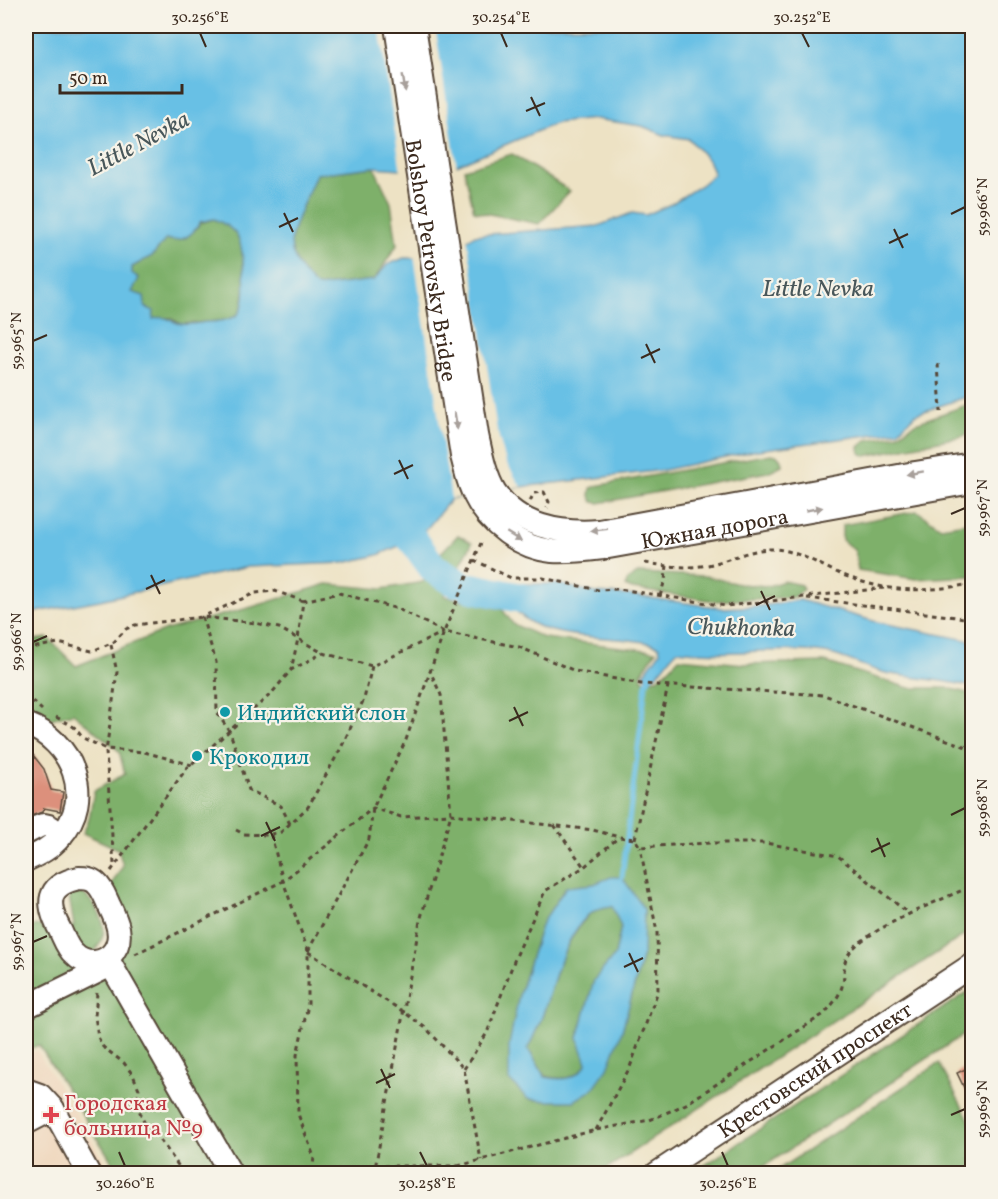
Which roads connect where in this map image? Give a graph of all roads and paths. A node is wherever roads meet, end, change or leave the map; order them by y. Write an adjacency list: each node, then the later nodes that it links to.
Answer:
1 (396, 26): 7 (street, Bolshoy Petrovsky Bridge, one-way to 7)
2 (414, 26): 7 (street, Bolshoy Petrovsky Bridge)
3 (938, 364): 4 (path)
4 (941, 412)
5 (972, 464): 7 (street, Южная дорога, one-way to 7)
6 (972, 482): 7 (street, Южная дорога, one-way to 6)
7 (484, 493)
8 (531, 499): 9 (path)
9 (548, 506)
10 (481, 543): 11 (path)
11 (474, 560): 16 (path); 21 (path)
12 (645, 563): 13 (path)
13 (667, 566): 15 (path); 16 (path)
14 (972, 585): 15 (path)
15 (884, 588): 17 (path)
16 (660, 596): 17 (path)
17 (803, 597): 20 (path)
18 (303, 601): 19 (path); 21 (path); 22 (path)
19 (202, 617): 22 (path); 23 (path); 33 (path)
20 (972, 619)
21 (444, 632): 26 (path); 28 (path); 29 (path)
22 (298, 639): 25 (path); 27 (path)
23 (111, 644): 24 (path); 34 (path)
24 (26, 649)
25 (323, 653): 26 (path); 27 (path)
26 (372, 666): 41 (path)
27 (291, 670): 33 (path)
28 (430, 671): 39 (path); 40 (path)
29 (668, 685): 35 (path); 48 (path)
30 (26, 695): 32 (path)
31 (53, 716): 34 (path)
32 (35, 718): 46 (street)
33 (230, 732): 36 (path); 38 (path)
34 (106, 749): 38 (path); 51 (path)
35 (972, 749)
36 (236, 753): 37 (path); 41 (path)
37 (219, 762)
38 (192, 765): 51 (path)
39 (373, 808): 40 (path); 53 (path); 58 (path)
40 (451, 814): 42 (path); 62 (path)
41 (290, 825): 45 (path)
42 (554, 825): 47 (path); 52 (path)
43 (236, 830): 45 (path)
44 (26, 833): 46 (street)
45 (271, 835): 53 (path)
46 (62, 836): 50 (street)
47 (619, 837): 48 (path); 52 (path)
48 (633, 839): 49 (path)
49 (640, 847): 57 (path); 67 (path)
50 (35, 856): 54 (street)
51 (114, 866): 55 (path)
52 (584, 867): 63 (path)
53 (284, 881): 58 (path); 59 (path)
54 (62, 884): 55 (street); 59 (street)
55 (100, 886): 59 (street)
56 (972, 886): 57 (path)
57 (909, 914): 67 (path)
58 (308, 951): 62 (path); 74 (path)
59 (108, 964): 61 (street); 72 (path); 73 (street)
60 (972, 965): 77 (street, Крестовский проспект)
61 (26, 1007)
62 (404, 1012): 63 (path); 69 (path)
63 (464, 1069): 68 (path)
64 (26, 1090): 65 (street)
65 (53, 1109): 66 (street); 71 (street)
66 (26, 1123)
67 (596, 1130): 68 (path)
68 (481, 1160): 70 (path)
69 (376, 1166): 70 (path); 74 (path); 75 (path)
70 (458, 1166): 76 (path)
71 (90, 1173)
72 (184, 1173)
73 (231, 1173)
74 (312, 1173)
75 (374, 1173)
76 (453, 1173)
77 (656, 1173)

